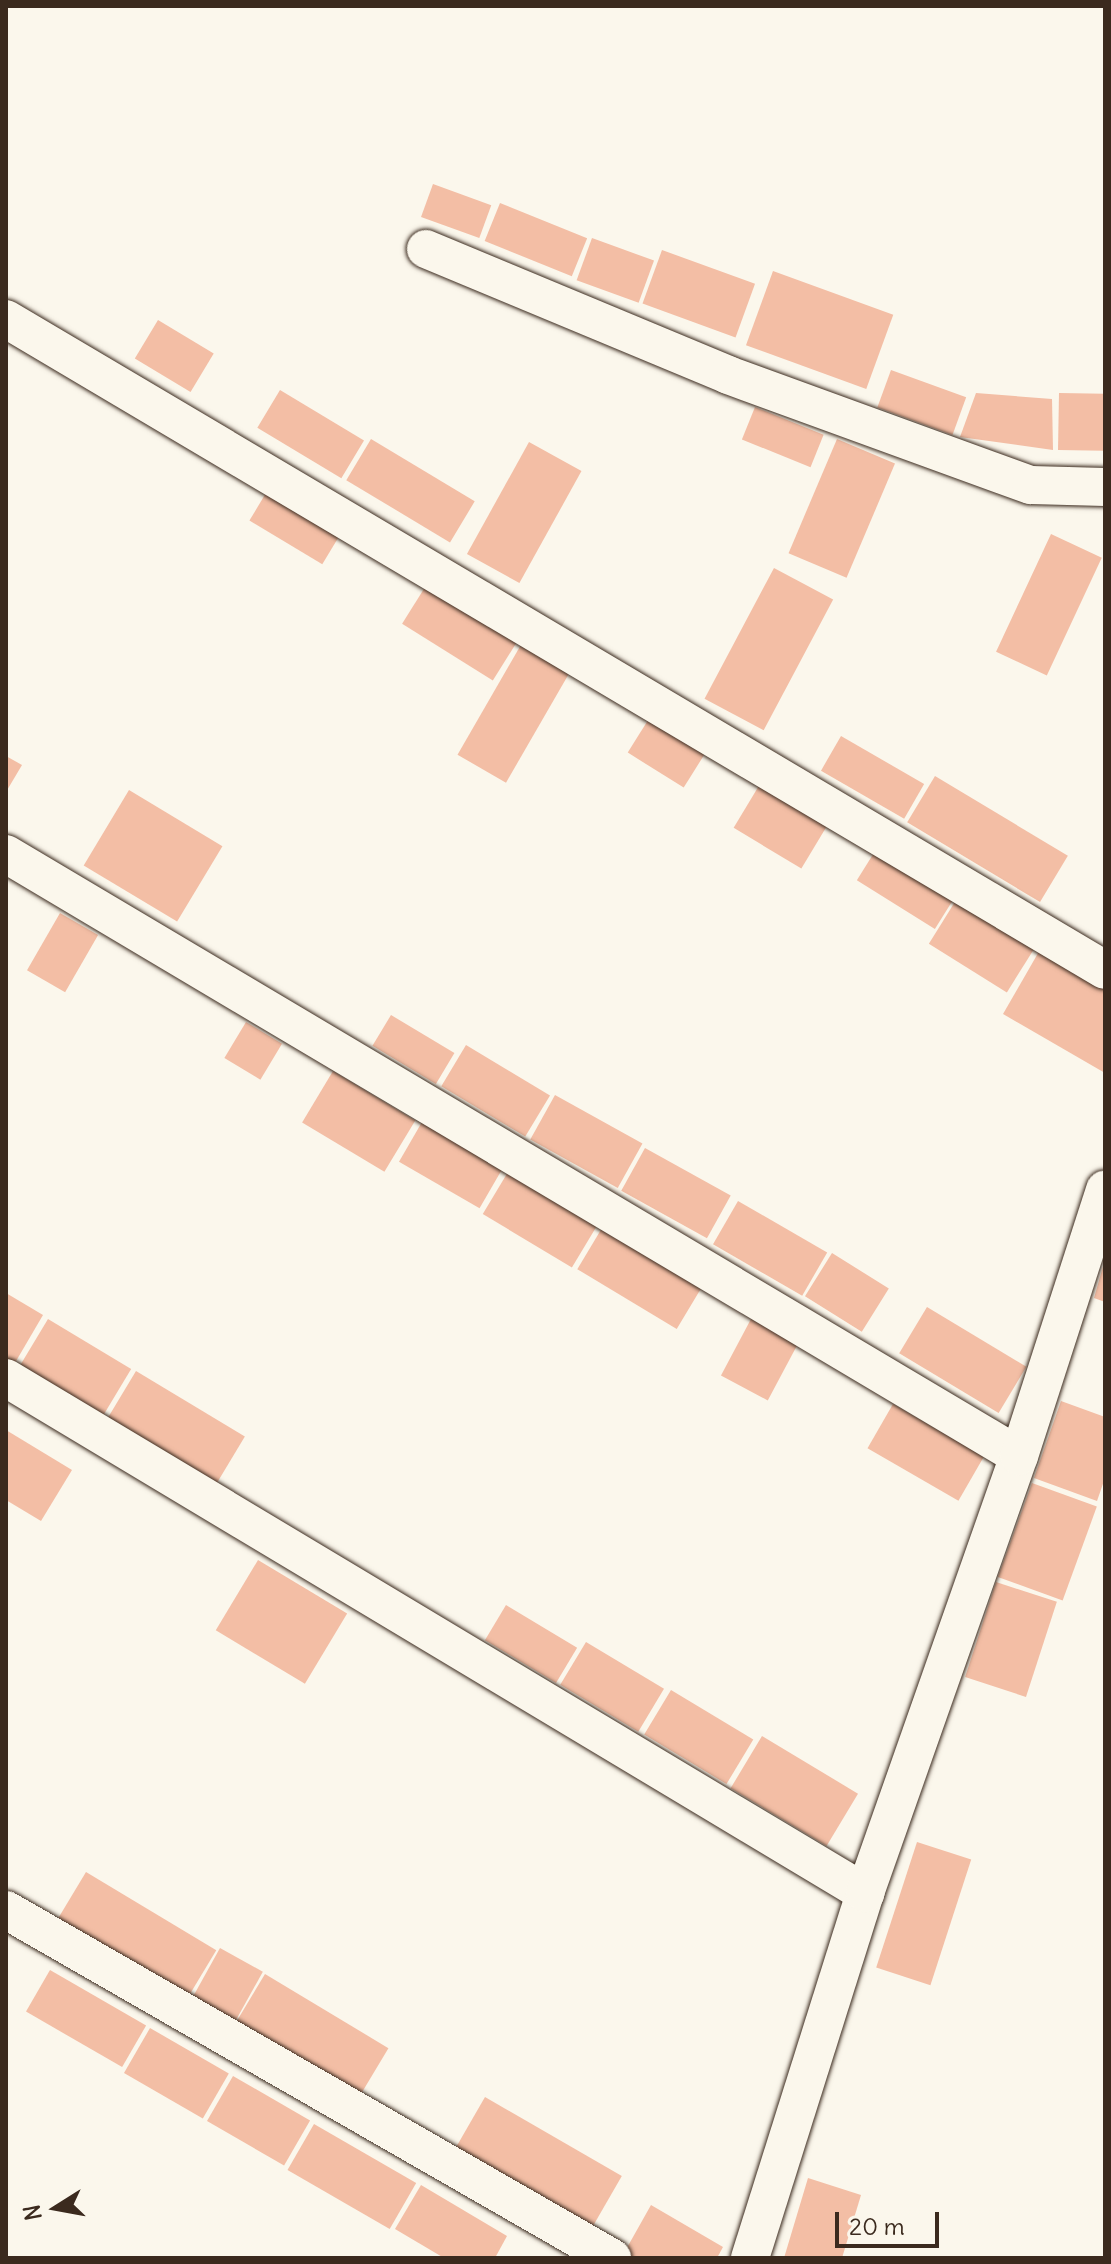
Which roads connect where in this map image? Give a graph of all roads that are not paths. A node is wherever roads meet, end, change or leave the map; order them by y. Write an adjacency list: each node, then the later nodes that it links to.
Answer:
1 (426, 249): 3 (street)
2 (6, 319): 5 (street)
3 (1105, 487)
4 (6, 854): 8 (street)
5 (1105, 970)
6 (1105, 1190): 8 (street)
7 (6, 1378): 9 (street)
8 (1019, 1456): 9 (street)
9 (865, 1893): 12 (street)
10 (6, 1910): 11 (street)
11 (612, 2258)
12 (750, 2258)

